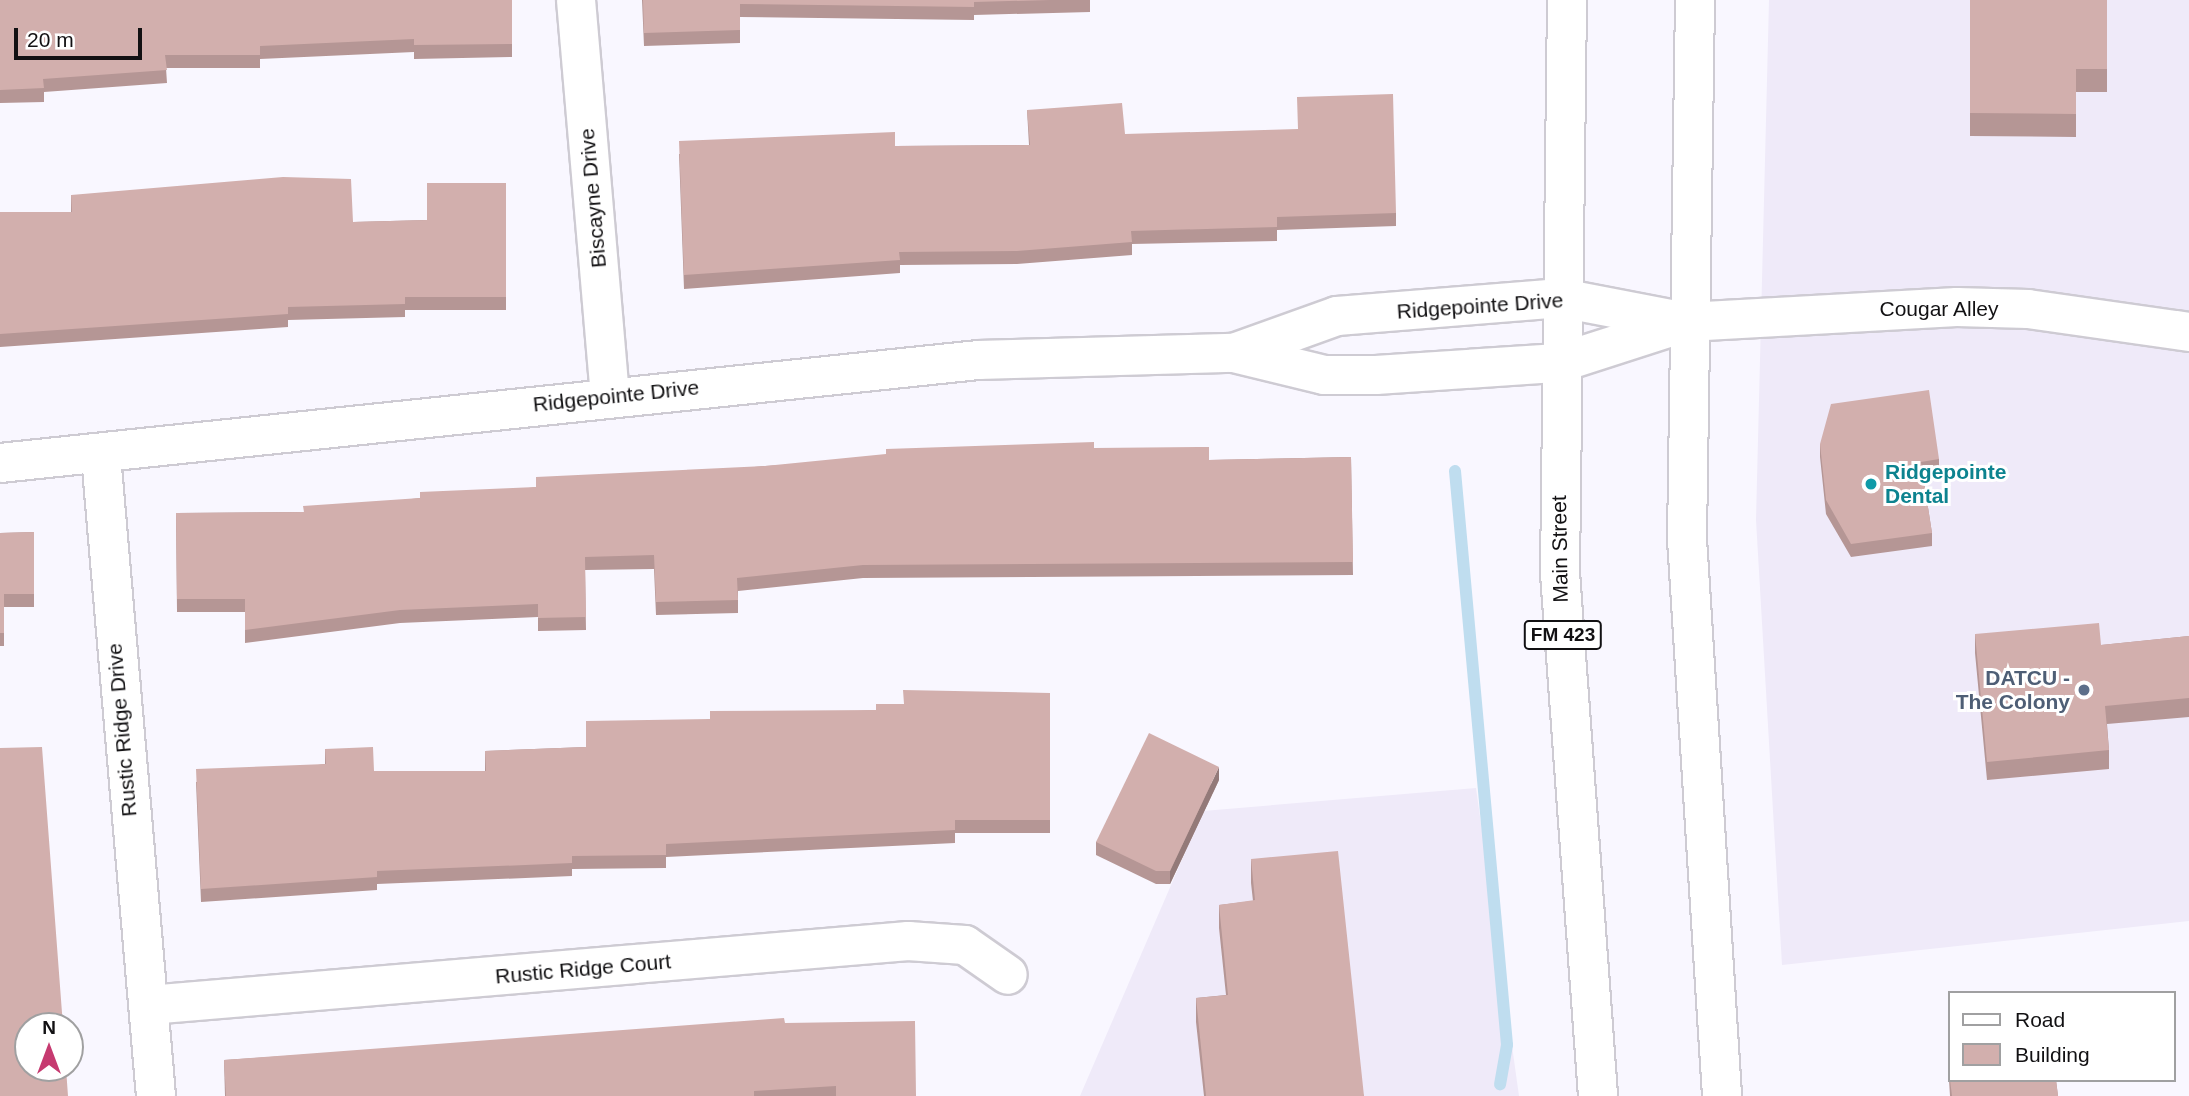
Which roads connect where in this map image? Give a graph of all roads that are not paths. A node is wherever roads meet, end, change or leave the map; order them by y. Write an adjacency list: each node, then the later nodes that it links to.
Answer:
1 (576, 0): 9 (street, Biscayne Drive)
2 (1567, 0): 4 (street, Main Street / FM 423)
3 (1695, 0): 5 (street)
4 (1561, 298): 5 (street, Ridgepointe Drive); 7 (street, Ridgepointe Drive); 8 (street, Main Street / FM 423)
5 (1687, 322): 6 (street, Cougar Alley); 8 (street, Ridgepointe Drive); 16 (street)
6 (2189, 332)
7 (1234, 353): 8 (street, Ridgepointe Drive); 9 (street, Ridgepointe Drive)
8 (1559, 363): 15 (street, Main Street / FM 423)
9 (610, 396): 10 (street, Ridgepointe Drive)
10 (101, 456): 11 (street, Ridgepointe Drive); 13 (street, Rustic Ridge Drive)
11 (0, 463)
12 (1008, 975): 13 (street, Rustic Ridge Court)
13 (149, 1005): 14 (street, Rustic Ridge Drive)
14 (156, 1096)
15 (1598, 1096)
16 (1721, 1096)

